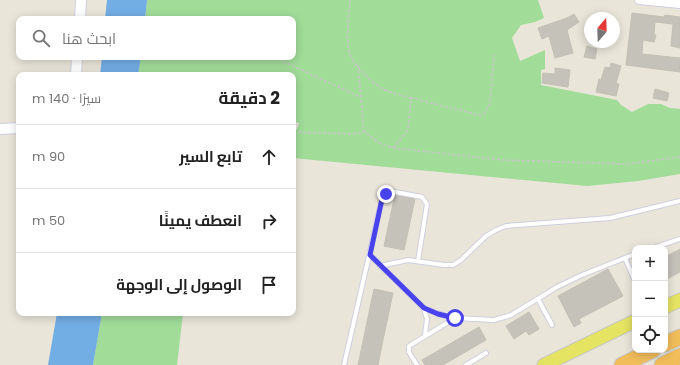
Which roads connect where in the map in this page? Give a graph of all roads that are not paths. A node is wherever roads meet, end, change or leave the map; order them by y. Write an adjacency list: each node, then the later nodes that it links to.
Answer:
1 (81, 0): 4 (street)
2 (639, 0): 3 (street)
3 (680, 4)
4 (80, 16)
5 (78, 60): 6 (street)
6 (76, 72)
7 (16, 128): 8 (street)
8 (0, 129)
9 (680, 201): 15 (lane)
10 (680, 239): 11 (lane)
11 (662, 245)
12 (370, 255): 15 (lane); 16 (lane); 31 (lane)
13 (632, 255): 14 (lane)
14 (625, 258): 17 (lane); 18 (lane)
15 (418, 261): 16 (lane)
16 (380, 266): 21 (lane)
17 (632, 274)
18 (538, 299): 22 (lane); 24 (lane)
19 (680, 300): 20 (main road)
20 (668, 306)
21 (424, 308): 22 (lane); 25 (lane)
22 (455, 318): 25 (lane)
23 (632, 323): 34 (main road)
24 (552, 325)
25 (425, 335): 32 (lane)
26 (680, 337): 27 (highway)
27 (668, 343)
28 (486, 353): 33 (lane)
29 (647, 353): 35 (highway)
30 (680, 356): 36 (highway)
31 (344, 365)
32 (417, 365)
33 (466, 365)
34 (544, 365)
35 (622, 365)
36 (662, 365)

